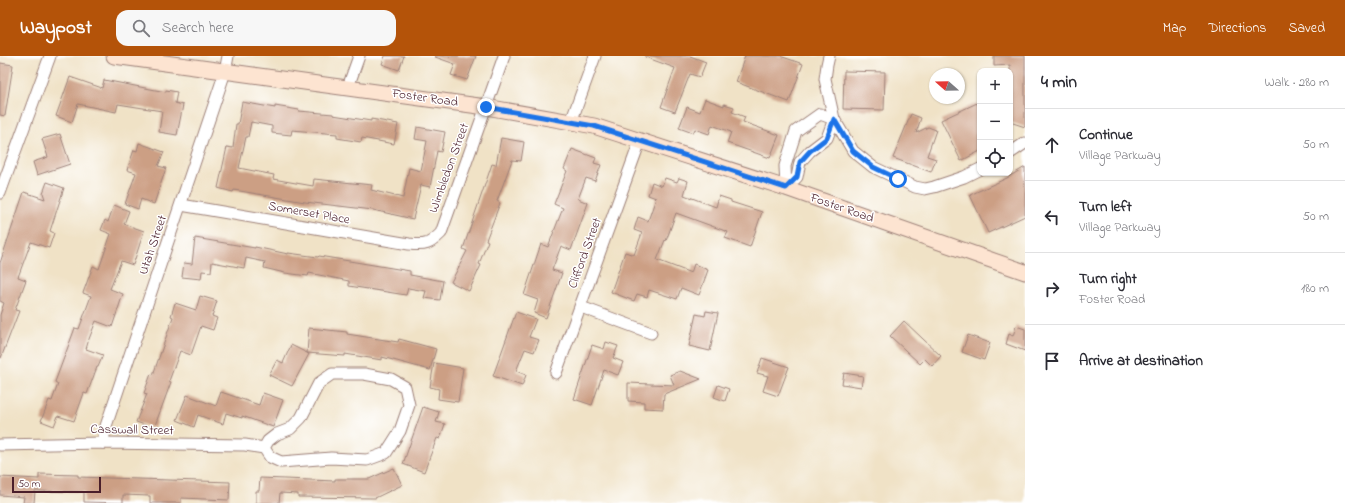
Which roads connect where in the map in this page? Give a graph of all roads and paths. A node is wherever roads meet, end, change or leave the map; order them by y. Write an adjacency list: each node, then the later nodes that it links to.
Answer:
1 (50, 56): 18 (street)
2 (114, 56): 8 (street, Foster Road)
3 (228, 56): 8 (street, Utah Street)
4 (359, 56): 9 (street)
5 (504, 56): 10 (street, Wimbledon Street)
6 (595, 56): 12 (street)
7 (829, 56): 11 (street)
8 (225, 72): 9 (street, Foster Road); 19 (street, Utah Street)
9 (348, 87): 10 (street, Foster Road)
10 (486, 107): 12 (street, Foster Road); 20 (street, Wimbledon Street)
11 (834, 119): 16 (street); 17 (street); 17 (street)
12 (571, 122): 13 (street, Foster Road)
13 (640, 141): 17 (street, Foster Road); 22 (street, Clifford Street)
14 (1025, 143): 15 (street)
15 (1013, 151)
16 (977, 170)
17 (786, 188): 21 (street, Foster Road)
18 (0, 193)
19 (181, 206): 20 (street, Somerset Place); 25 (street, Utah Street)
20 (433, 242)
21 (1025, 272)
22 (581, 306): 23 (street); 24 (street, Clifford Street)
23 (651, 333)
24 (556, 373)
25 (103, 443): 26 (street, Casswall Street); 27 (street, Casswall Street)
26 (0, 445)
27 (264, 448): 27 (street)

